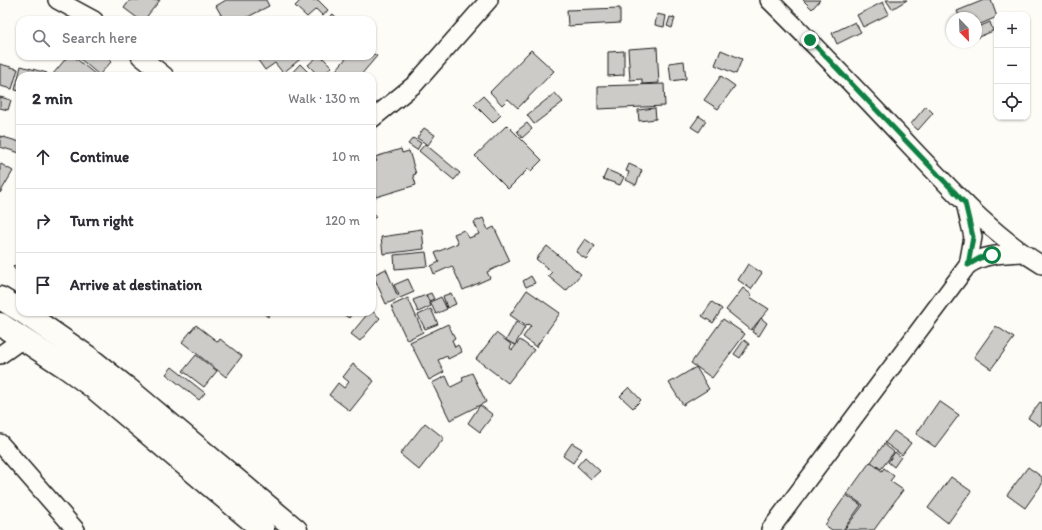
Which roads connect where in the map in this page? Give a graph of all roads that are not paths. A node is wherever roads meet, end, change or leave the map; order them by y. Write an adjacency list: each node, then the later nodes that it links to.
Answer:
1 (58, 0): 4 (street)
2 (489, 0): 7 (street)
3 (773, 1): 8 (street)
4 (87, 16)
5 (145, 60): 6 (street)
6 (160, 72)
7 (376, 116)
8 (965, 203): 9 (street); 10 (street)
9 (1022, 253): 10 (street); 11 (street)
10 (968, 265): 22 (street)
11 (1042, 265)
12 (0, 298): 13 (main road)
13 (16, 308)
14 (30, 316): 21 (main road)
15 (0, 324): 16 (main road)
16 (24, 338): 17 (street); 20 (main road)
17 (0, 355)
18 (0, 443): 19 (street)
19 (76, 530)
20 (263, 530)
21 (296, 530)
22 (770, 530)

